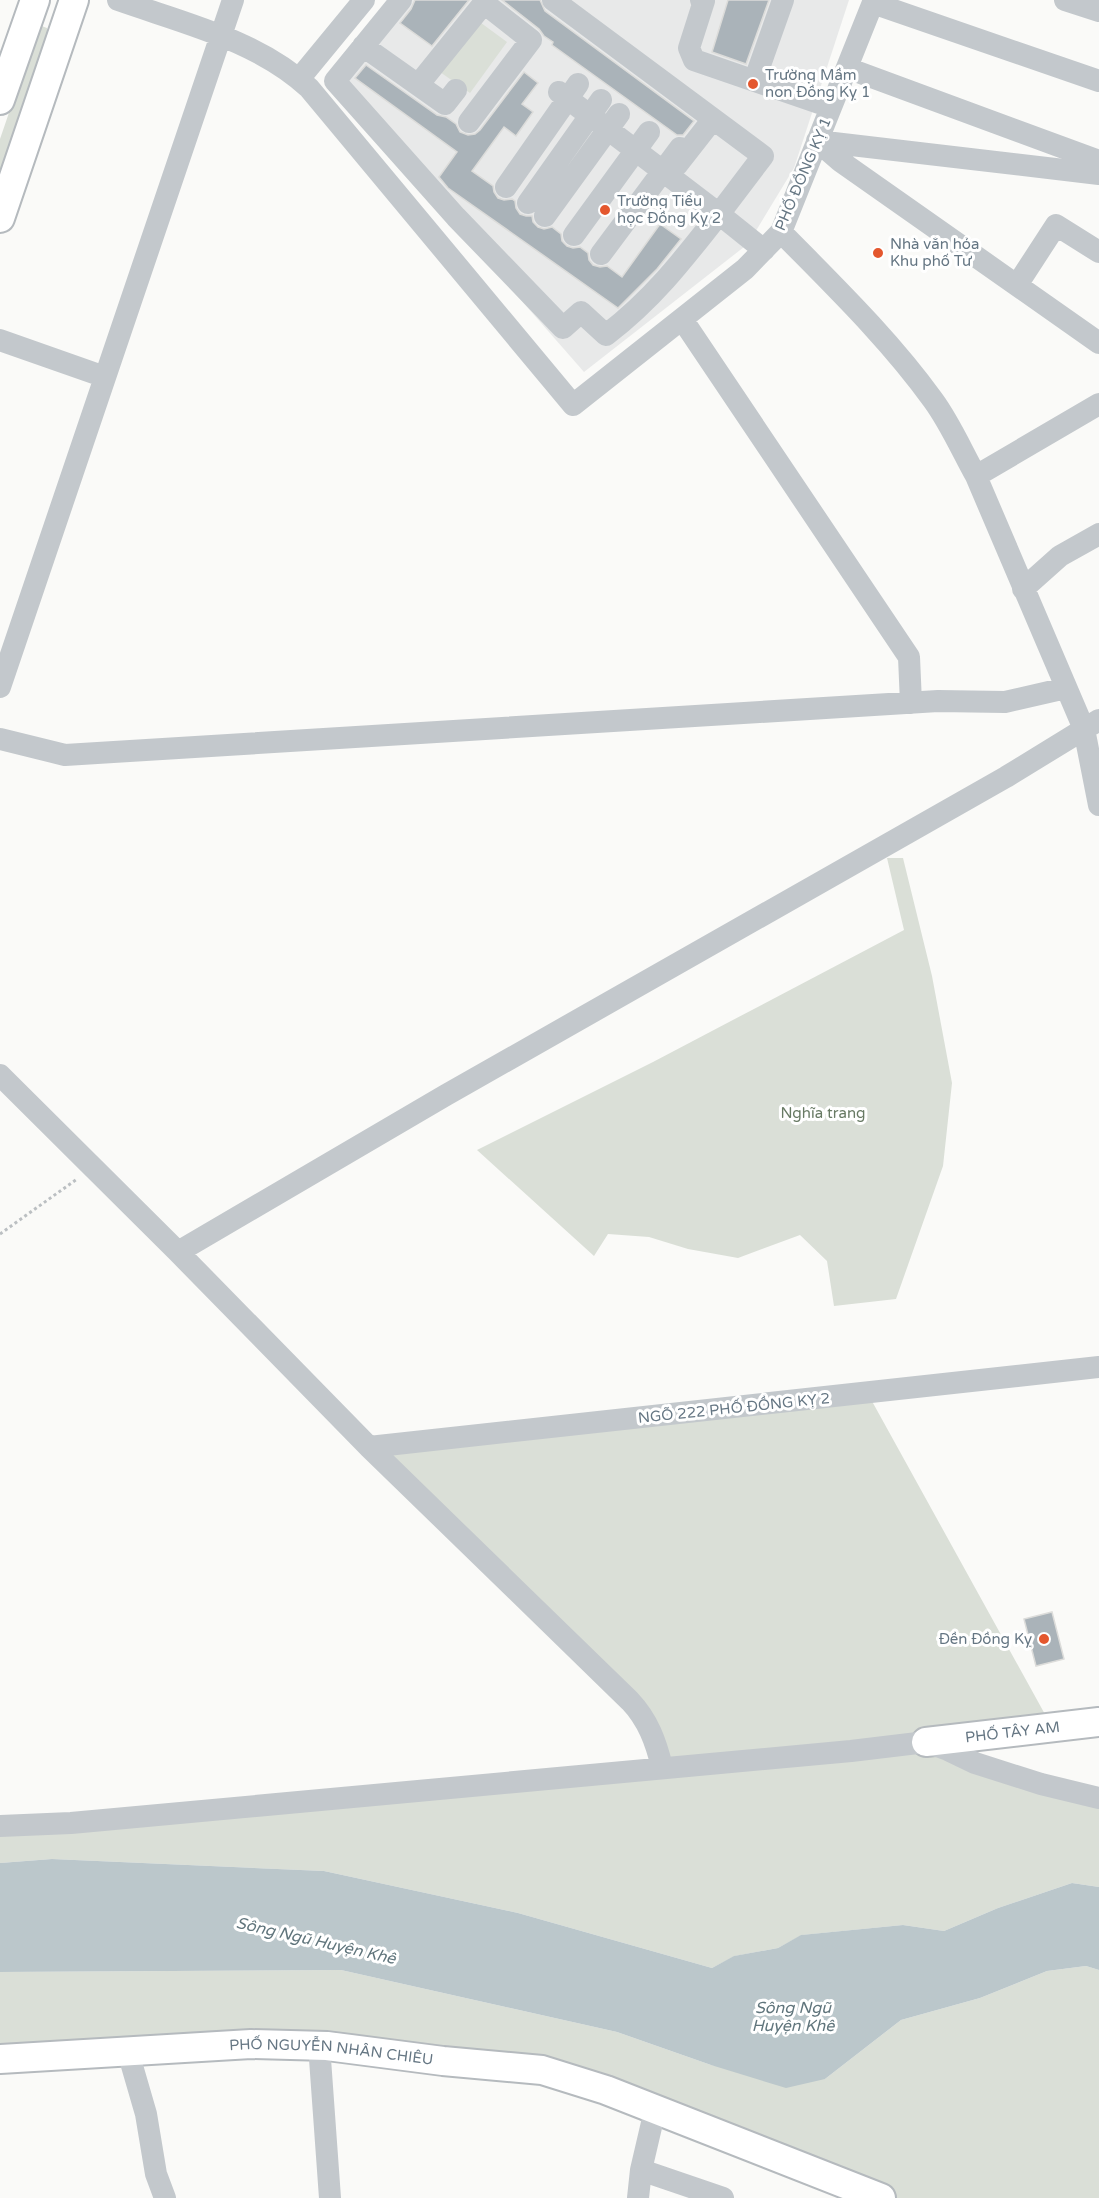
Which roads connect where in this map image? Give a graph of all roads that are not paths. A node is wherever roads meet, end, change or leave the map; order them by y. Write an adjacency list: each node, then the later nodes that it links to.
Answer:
1 (34, 0): 21 (main road)
2 (74, 0): 35 (main road)
3 (118, 0): 13 (street)
4 (233, 0): 13 (street)
5 (364, 0): 16 (street)
6 (401, 0): 14 (street)
7 (553, 0): 24 (street)
8 (701, 0): 17 (street)
9 (783, 0): 17 (street)
10 (1065, 0): 12 (street)
11 (874, 2): 15 (street, PHỐ ĐỒNG KỴ 1); 18 (street)
12 (1099, 11)
13 (221, 37): 16 (street); 45 (street)
14 (363, 46): 19 (street); 34 (street)
15 (847, 68): 22 (street, PHỐ ĐỒNG KỴ 1); 29 (street)
16 (299, 79): 42 (street, PHỐ ĐỒNG KỴ 1)
17 (755, 80): 22 (street)
18 (1099, 81)
19 (418, 85): 20 (street); 25 (street)
20 (456, 90)
21 (0, 100)
22 (831, 107): 27 (street, PHỐ ĐỒNG KỴ 1)
23 (604, 115): 26 (street); 32 (street); 33 (street)
24 (713, 119): 30 (street); 34 (street)
25 (469, 122)
26 (643, 141): 30 (street); 37 (street)
27 (817, 141): 31 (street); 36 (street, PHỐ ĐỒNG KỴ 1); 41 (street)
28 (680, 148): 30 (street)
29 (1099, 160)
30 (666, 173): 34 (street); 40 (street)
31 (1099, 174)
32 (506, 187)
33 (537, 209)
34 (719, 213): 38 (street)
35 (0, 219)
36 (781, 232): 38 (street, PHỐ ĐỒNG KỴ 1); 47 (street)
37 (574, 235)
38 (764, 250): 42 (street, PHỐ ĐỒNG KỴ 1)
39 (1099, 252): 41 (street)
40 (601, 254)
41 (1017, 285): 44 (street)
42 (682, 319): 52 (street)
43 (0, 340): 45 (street)
44 (1099, 343)
45 (105, 377): 50 (street)
46 (1099, 404): 47 (street)
47 (976, 476): 49 (street)
48 (1099, 534): 49 (street)
49 (1023, 589): 51 (street)
50 (0, 687)
51 (1066, 688): 52 (street); 53 (street)
52 (911, 703): 54 (street)
53 (1092, 725): 55 (street); 57 (street)
54 (0, 739)
55 (1099, 804)
56 (0, 1075): 57 (street)
57 (178, 1252): 59 (street)
58 (1099, 1367): 59 (street, NGÕ 222 PHỐ ĐỒNG KỴ 2)
59 (369, 1447): 62 (street)
60 (1099, 1722): 61 (main road, PHỐ TÂY AM)
61 (926, 1742): 62 (street); 63 (street)
62 (662, 1767): 64 (street)
63 (1099, 1798)
64 (0, 1826)
65 (319, 2045): 66 (main road, PHỐ NGUYỄN NHÂN CHIÊU); 68 (main road, PHỐ NGUYỄN NHÂN CHIÊU); 71 (street)
66 (128, 2052): 67 (main road, PHỐ NGUYỄN NHÂN CHIÊU); 70 (street)
67 (0, 2060)
68 (655, 2110): 69 (street); 74 (main road, PHỐ NGUYỄN NHÂN CHIÊU)
69 (641, 2170): 72 (street); 73 (street)
70 (165, 2198)
71 (330, 2198)
72 (638, 2198)
73 (723, 2198)
74 (881, 2198)

